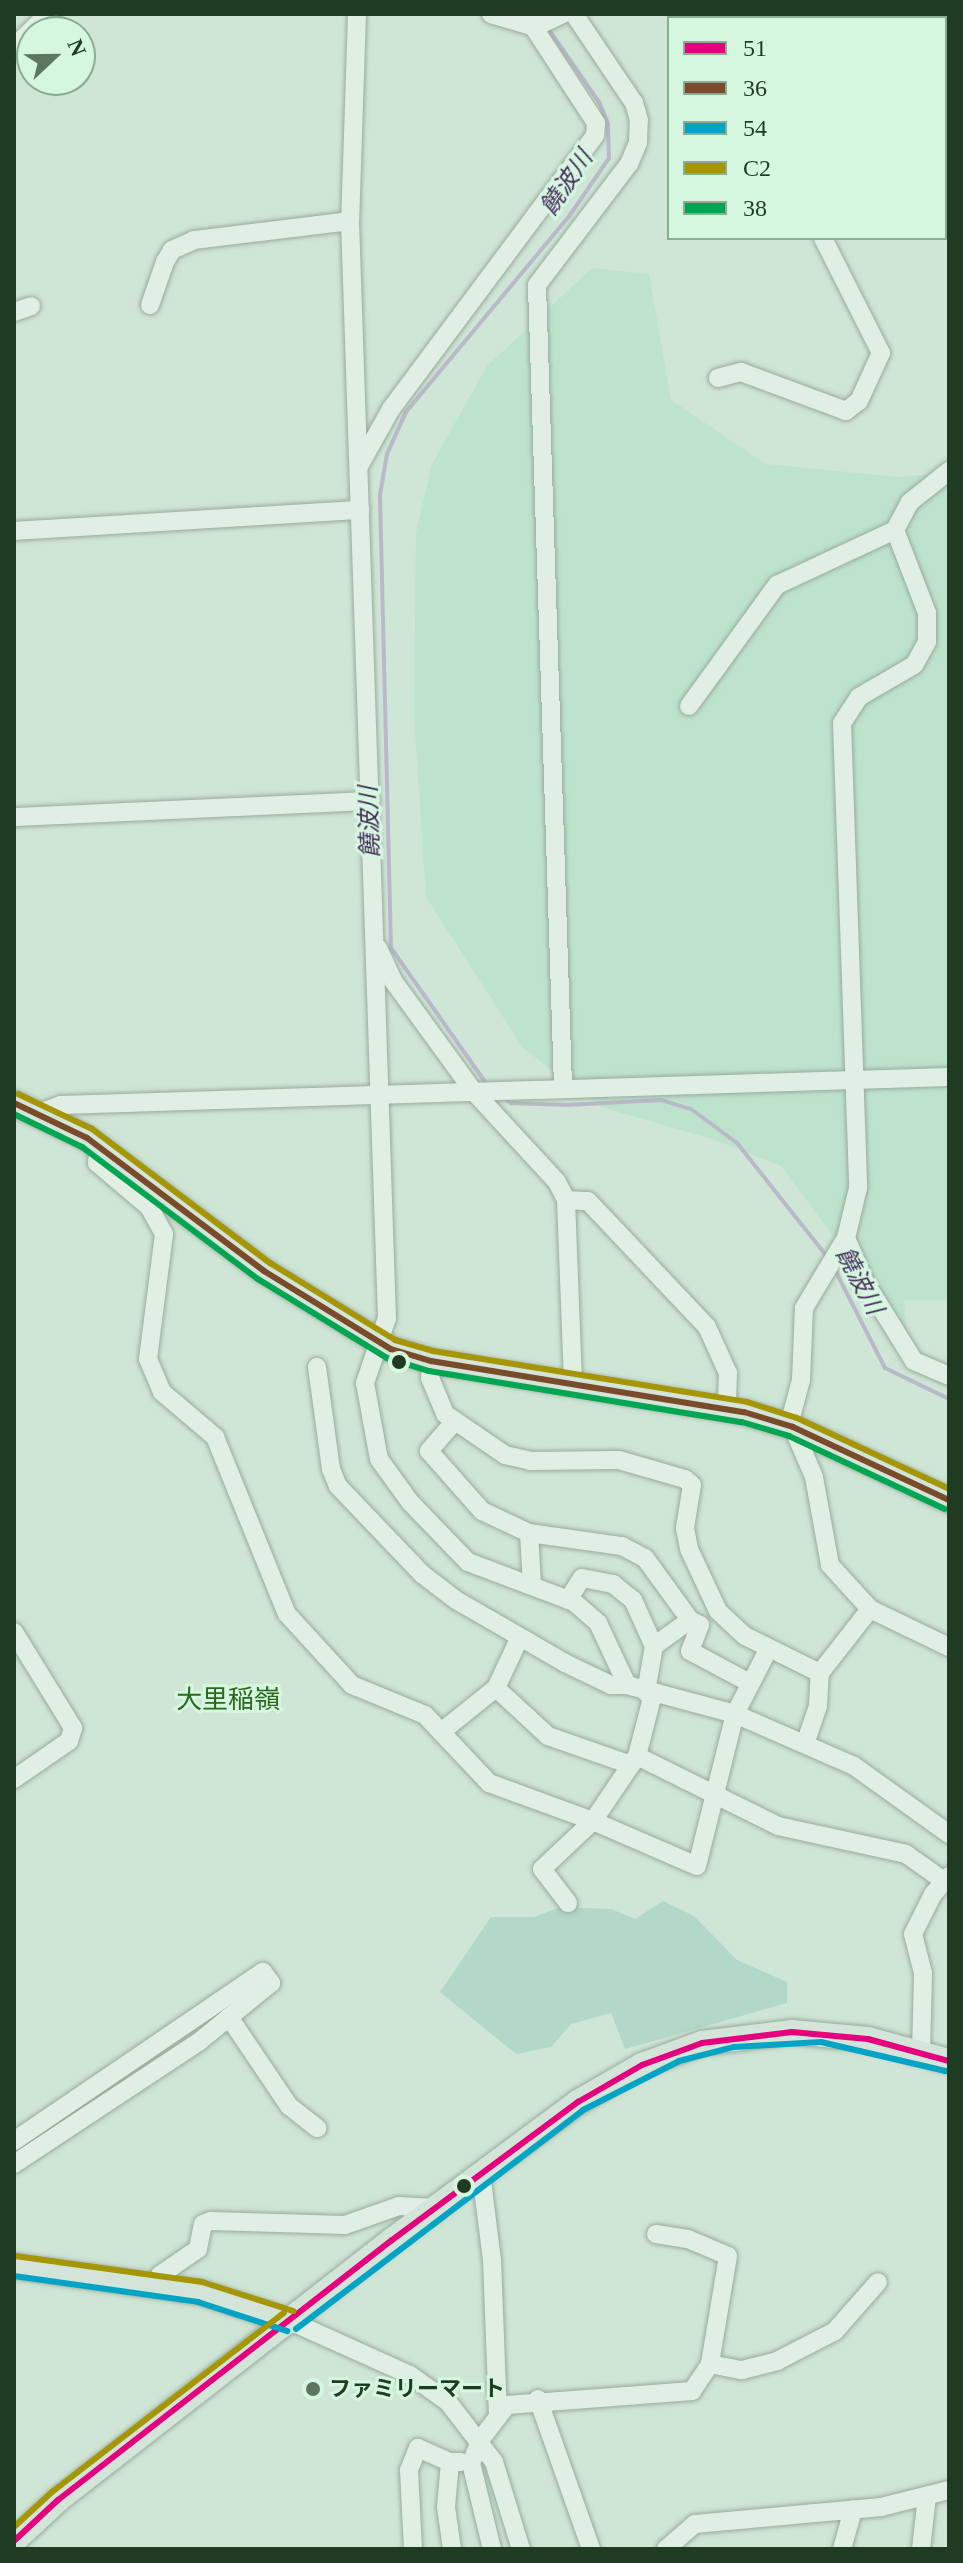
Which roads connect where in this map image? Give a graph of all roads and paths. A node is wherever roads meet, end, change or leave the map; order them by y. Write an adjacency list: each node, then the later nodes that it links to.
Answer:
1 (48, 14): 7 (street)
2 (357, 14): 8 (street)
3 (491, 14): 6 (street)
4 (563, 14): 6 (street)
5 (574, 14): 23 (street)
6 (530, 20): 12 (street)
7 (14, 47)
8 (350, 221): 10 (street); 12 (street)
9 (824, 240): 11 (street)
10 (150, 305)
11 (718, 378)
12 (358, 468): 14 (street)
13 (949, 471): 15 (street)
14 (360, 510): 16 (street); 18 (street)
15 (895, 530): 17 (street); 22 (street)
16 (14, 531)
17 (689, 706)
18 (371, 801): 19 (street); 20 (street)
19 (14, 817)
20 (375, 942): 24 (street); 25 (street)
21 (949, 1077): 22 (street)
22 (857, 1080): 23 (street); 30 (street)
23 (563, 1086): 24 (street)
24 (474, 1092): 25 (street); 29 (street)
25 (380, 1098): 27 (street); 31 (street)
26 (14, 1103): 27 (main road)
27 (40, 1113): 28 (main road)
28 (99, 1147): 31 (main road); 57 (street)
29 (566, 1200): 35 (street); 36 (street)
30 (846, 1238): 34 (street); 38 (street)
31 (378, 1342): 32 (main road); 41 (street)
32 (431, 1361): 35 (main road); 37 (street)
33 (317, 1367): 47 (street)
34 (949, 1376)
35 (573, 1383): 36 (main road)
36 (727, 1408): 38 (main road)
37 (455, 1421): 40 (street); 44 (street)
38 (793, 1427): 39 (main road); 43 (street)
39 (949, 1500)
40 (529, 1533): 41 (street); 45 (street)
41 (532, 1585): 42 (street)
42 (568, 1600): 48 (street); 53 (street)
43 (870, 1609): 49 (street); 51 (street)
44 (718, 1611): 45 (street); 50 (street)
45 (695, 1622): 48 (street); 52 (street)
46 (14, 1632): 60 (street)
47 (520, 1637): 53 (street); 54 (street)
48 (654, 1646): 55 (street)
49 (949, 1647)
50 (769, 1648): 51 (street); 52 (street)
51 (820, 1673): 58 (street)
52 (748, 1682): 56 (street)
53 (627, 1685): 55 (street)
54 (496, 1688): 57 (street); 59 (street)
55 (650, 1693): 56 (street); 59 (street)
56 (735, 1714): 58 (street); 61 (street)
57 (441, 1732): 62 (street)
58 (805, 1744): 63 (street)
59 (634, 1760): 61 (street); 62 (street)
60 (14, 1779)
61 (716, 1798): 62 (street); 64 (street)
62 (593, 1821): 65 (street)
63 (949, 1834)
64 (947, 1879): 67 (street)
65 (568, 1903)
66 (229, 2017): 69 (street); 70 (street); 71 (street)
67 (921, 2052): 68 (main road); 72 (main road)
68 (949, 2061)
69 (317, 2128)
70 (14, 2141)
71 (14, 2164)
72 (481, 2173): 73 (main road); 81 (street)
73 (435, 2208): 77 (street); 78 (main road)
74 (656, 2234): 79 (street)
75 (14, 2266): 77 (main road)
76 (878, 2282): 79 (street)
77 (158, 2285): 78 (main road)
78 (290, 2321): 82 (street); 88 (main road)
79 (710, 2364): 80 (street)
80 (538, 2399): 81 (street); 94 (street)
81 (498, 2417): 82 (street)
82 (481, 2439): 84 (street); 93 (street)
83 (450, 2462): 84 (street); 90 (street); 91 (street)
84 (471, 2463): 92 (street)
85 (949, 2490): 86 (street)
86 (927, 2496): 87 (street); 96 (street)
87 (853, 2510): 89 (street); 95 (street)
88 (14, 2541)
89 (671, 2547)
90 (413, 2549)
91 (452, 2549)
92 (492, 2549)
93 (521, 2549)
94 (591, 2549)
95 (842, 2549)
96 (921, 2549)

